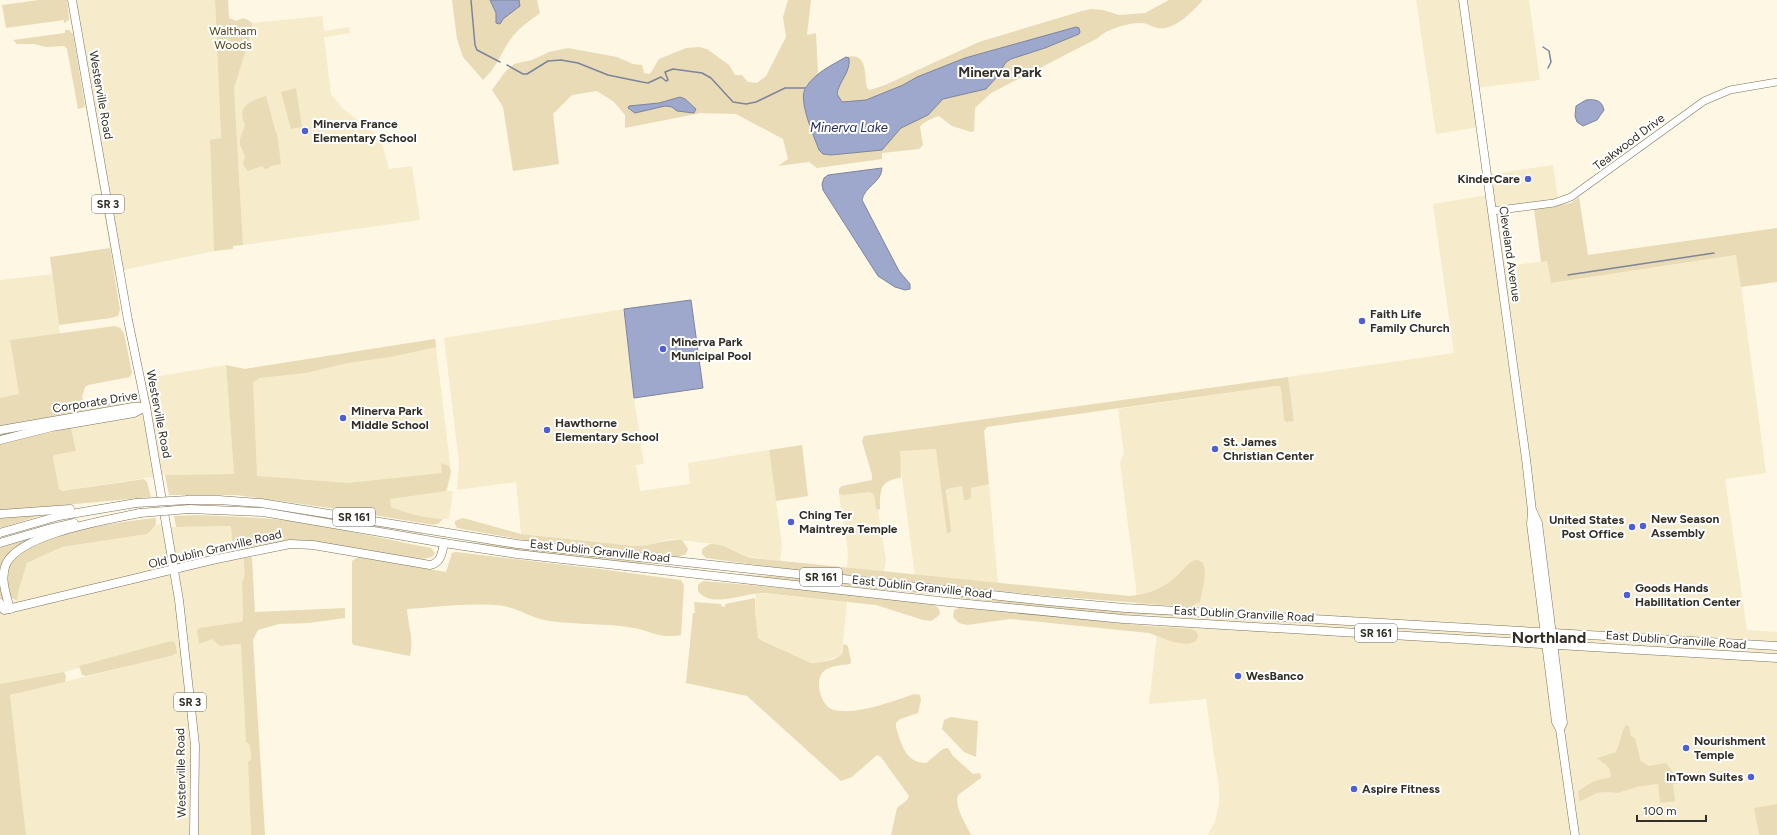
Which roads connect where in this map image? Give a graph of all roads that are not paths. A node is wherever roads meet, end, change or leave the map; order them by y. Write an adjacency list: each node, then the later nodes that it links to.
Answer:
1 (72, 0): 5 (main road, Westerville Road / SR 3)
2 (1463, 0): 4 (main road, Cleveland Avenue)
3 (1777, 82): 4 (street, Teakwood Drive)
4 (1492, 211): 27 (main road, Cleveland Avenue)
5 (146, 407): 6 (main road, Corporate Drive); 7 (main road, Corporate Drive); 19 (main road, Westerville Road / SR 3)
6 (0, 430)
7 (0, 440)
8 (136, 503): 10 (main road); 12 (main road, East Dublin Granville Road / SR 161); 13 (main road, East Dublin Granville Road / SR 161, bridge)
9 (140, 512): 11 (main road, East Dublin Granville Road / SR 161, bridge); 14 (main road, East Dublin Granville Road / SR 161); 22 (main road)
10 (0, 514)
11 (349, 526): 13 (main road); 15 (main road, East Dublin Granville Road / SR 161)
12 (0, 533)
13 (446, 533): 16 (main road, East Dublin Granville Road / SR 161)
14 (0, 543)
15 (444, 543): 16 (main road); 17 (main road, East Dublin Granville Road / SR 161); 19 (main road, Old Dublin Granville Road)
16 (509, 543): 18 (main road, East Dublin Granville Road / SR 161)
17 (590, 562): 18 (main road); 21 (main road, East Dublin Granville Road / SR 161)
18 (694, 563): 20 (main road, East Dublin Granville Road / SR 161)
19 (174, 570): 22 (main road, Old Dublin Granville Road); 31 (main road, Westerville Road / SR 3)
20 (783, 573): 21 (main road); 23 (main road, East Dublin Granville Road / SR 161)
21 (693, 574): 25 (main road, East Dublin Granville Road / SR 161)
22 (5, 607)
23 (1207, 613): 24 (main road, East Dublin Granville Road / SR 161); 25 (main road)
24 (1298, 618): 26 (main road); 27 (main road, East Dublin Granville Road / SR 161)
25 (1123, 619): 26 (main road, East Dublin Granville Road / SR 161)
26 (1206, 624): 28 (main road, East Dublin Granville Road / SR 161)
27 (1548, 632): 28 (main road, Cleveland Avenue); 29 (main road, East Dublin Granville Road / SR 161)
28 (1549, 644): 30 (main road, East Dublin Granville Road / SR 161); 32 (main road, Cleveland Avenue)
29 (1777, 646)
30 (1777, 657)
31 (194, 835)
32 (1576, 835)

